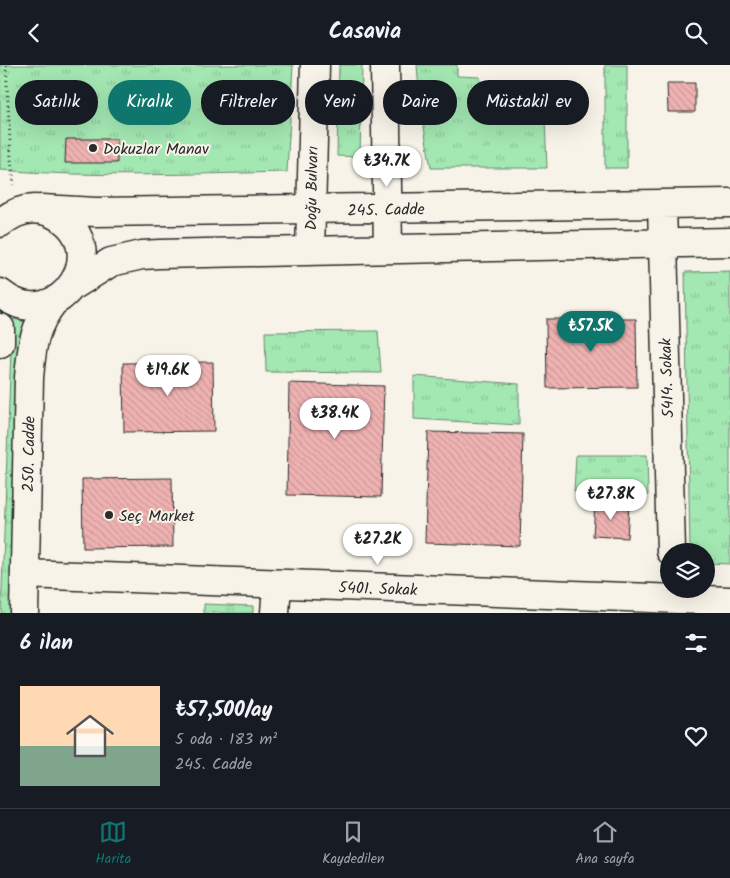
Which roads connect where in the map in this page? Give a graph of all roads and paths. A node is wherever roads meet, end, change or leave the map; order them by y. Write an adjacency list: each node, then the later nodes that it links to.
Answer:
1 (6, 65): 8 (path)
2 (316, 65): 7 (street, Doğu Bulvarı)
3 (386, 65): 6 (street)
4 (730, 203): 5 (street, 245. Cadde)
5 (662, 205): 6 (street, 245. Cadde); 10 (street, 5414. Sokak)
6 (387, 209): 7 (street, 245. Cadde); 11 (street)
7 (310, 210): 8 (street, 245. Cadde); 12 (street, Doğu Bulvarı)
8 (17, 211): 14 (street)
9 (730, 242): 10 (street)
10 (662, 244): 11 (street); 17 (street, 5414. Sokak)
11 (388, 249): 12 (street)
12 (310, 251): 14 (street)
13 (0, 293): 14 (street)
14 (64, 293): 18 (street, 250. Cadde)
15 (0, 328): 16 (street)
16 (0, 343)
17 (671, 543)
18 (25, 574): 19 (street, 5401. Sokak); 24 (street, 250. Cadde)
19 (277, 584): 23 (street, 5401. Sokak); 25 (street)
20 (660, 595): 23 (street, 5401. Sokak)
21 (706, 598): 22 (street, 5401. Sokak)
22 (730, 601)
23 (536, 603)
24 (24, 613)
25 (275, 613)

